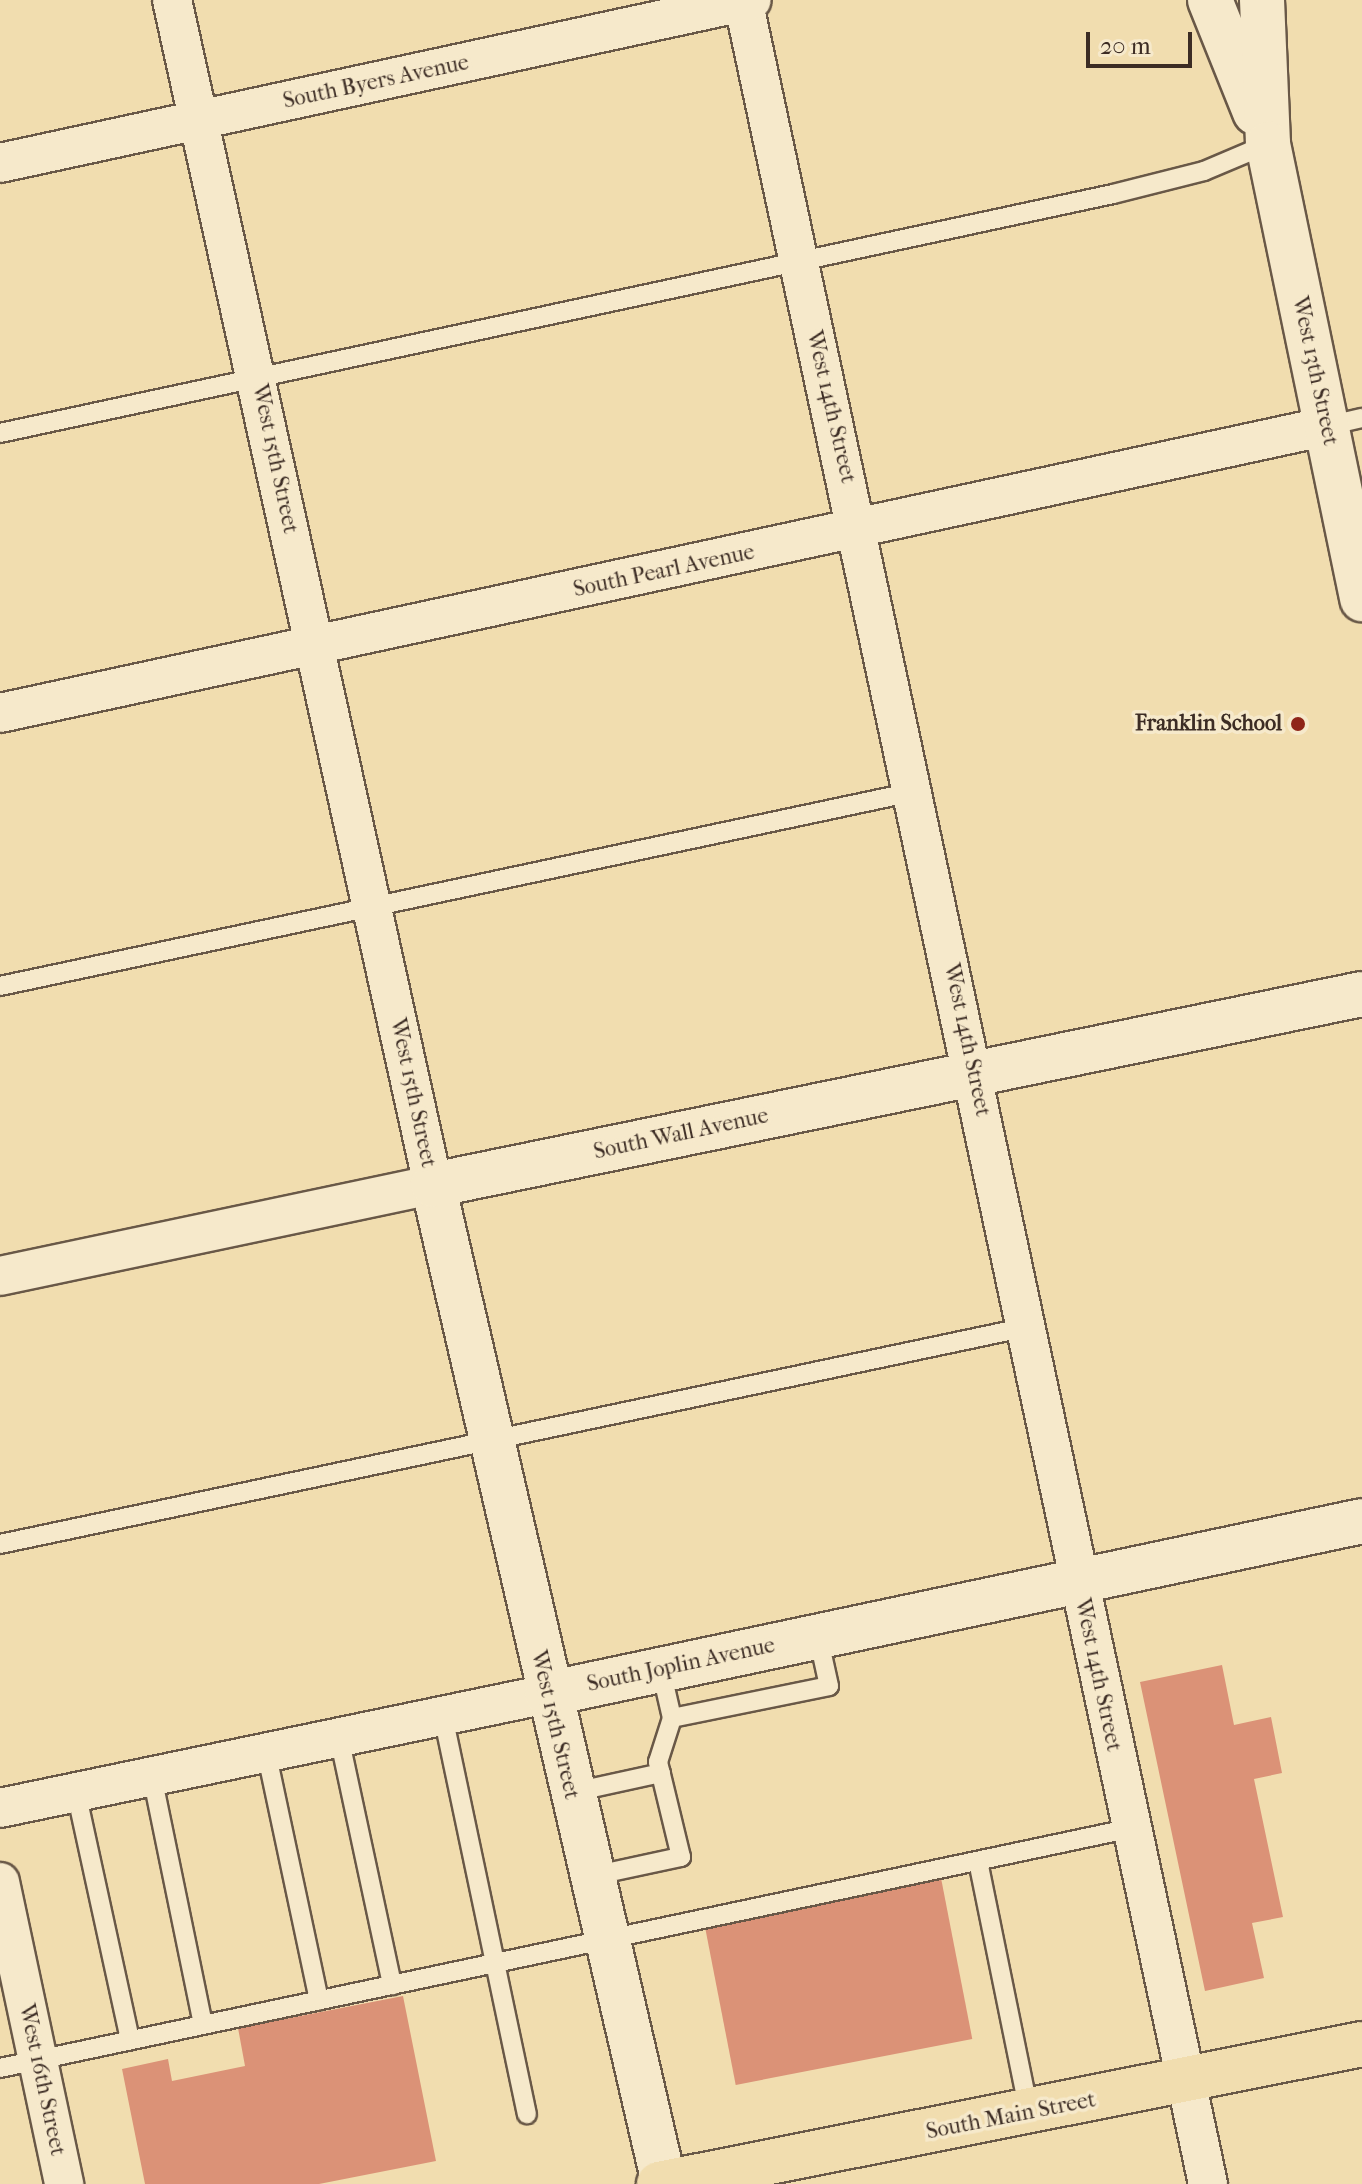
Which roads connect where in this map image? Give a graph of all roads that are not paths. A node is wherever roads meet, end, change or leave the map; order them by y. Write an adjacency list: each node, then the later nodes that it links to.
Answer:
1 (172, 0): 5 (street, West 15th Street)
2 (1210, 0): 6 (street, West 13th Street)
3 (1262, 0): 6 (street, West 13th Street)
4 (747, 1): 5 (street, South Byers Avenue); 8 (street, West 14th Street)
5 (198, 121): 7 (street, South Byers Avenue); 9 (street, West 15th Street)
6 (1268, 144): 8 (lane); 10 (street, West 13th Street)
7 (0, 163)
8 (799, 265): 9 (lane); 12 (street, West 14th Street)
9 (258, 379): 11 (lane); 14 (street, West 15th Street)
10 (1344, 422): 12 (street, South Pearl Avenue); 13 (street, West 13th Street)
11 (0, 433)
12 (858, 529): 14 (street, South Pearl Avenue); 16 (street, West 14th Street)
13 (1362, 599)
14 (314, 648): 15 (street, South Pearl Avenue); 17 (street, West 15th Street)
15 (0, 713)
16 (913, 792): 17 (lane); 20 (street, West 14th Street)
17 (372, 907): 18 (lane); 21 (street, West 15th Street)
18 (0, 986)
19 (1362, 994): 20 (street, South Wall Avenue)
20 (975, 1074): 21 (street, South Wall Avenue); 23 (street, West 14th Street)
21 (433, 1185): 22 (street, South Wall Avenue); 24 (street, West 15th Street)
22 (0, 1276)
23 (1027, 1327): 24 (lane); 27 (street, West 14th Street)
24 (491, 1443): 26 (lane); 30 (street, West 15th Street)
25 (1362, 1521): 27 (street, South Joplin Avenue)
26 (0, 1544)
27 (1078, 1581): 28 (street, South Joplin Avenue); 40 (street, West 14th Street)
28 (818, 1636): 29 (street, South Joplin Avenue); 32 (lane)
29 (661, 1669): 30 (street, South Joplin Avenue); 32 (lane)
30 (547, 1694): 31 (street, South Joplin Avenue); 38 (street, West 15th Street)
31 (443, 1716): 33 (street, South Joplin Avenue); 45 (lane)
32 (672, 1718): 35 (lane)
33 (339, 1737): 34 (street, South Joplin Avenue); 46 (lane)
34 (266, 1751): 36 (street, South Joplin Avenue); 47 (lane)
35 (661, 1773): 38 (lane); 42 (lane)
36 (152, 1776): 37 (street, South Joplin Avenue); 48 (lane)
37 (76, 1792): 39 (street, South Joplin Avenue); 49 (lane)
38 (570, 1793): 42 (street, West 15th Street)
39 (0, 1808)
40 (1132, 1828): 41 (lane); 53 (street, West 14th Street)
41 (978, 1861): 44 (lane); 54 (lane)
42 (591, 1877): 44 (street, West 15th Street)
43 (0, 1882): 51 (street, West 16th Street)
44 (606, 1940): 45 (lane); 56 (street, West 15th Street)
45 (496, 1963): 46 (lane); 55 (lane)
46 (392, 1985): 47 (lane)
47 (319, 2000): 48 (lane)
48 (203, 2025): 49 (lane)
49 (130, 2040): 51 (lane)
50 (1362, 2044): 53 (main road, South Main Street)
51 (38, 2060): 52 (lane); 57 (street, West 16th Street)
52 (0, 2068)
53 (1187, 2081): 54 (main road, South Main Street); 58 (street, West 14th Street)
54 (1029, 2112): 56 (main road, South Main Street)
55 (527, 2114)
56 (661, 2183)
57 (64, 2184)
58 (1208, 2184)

